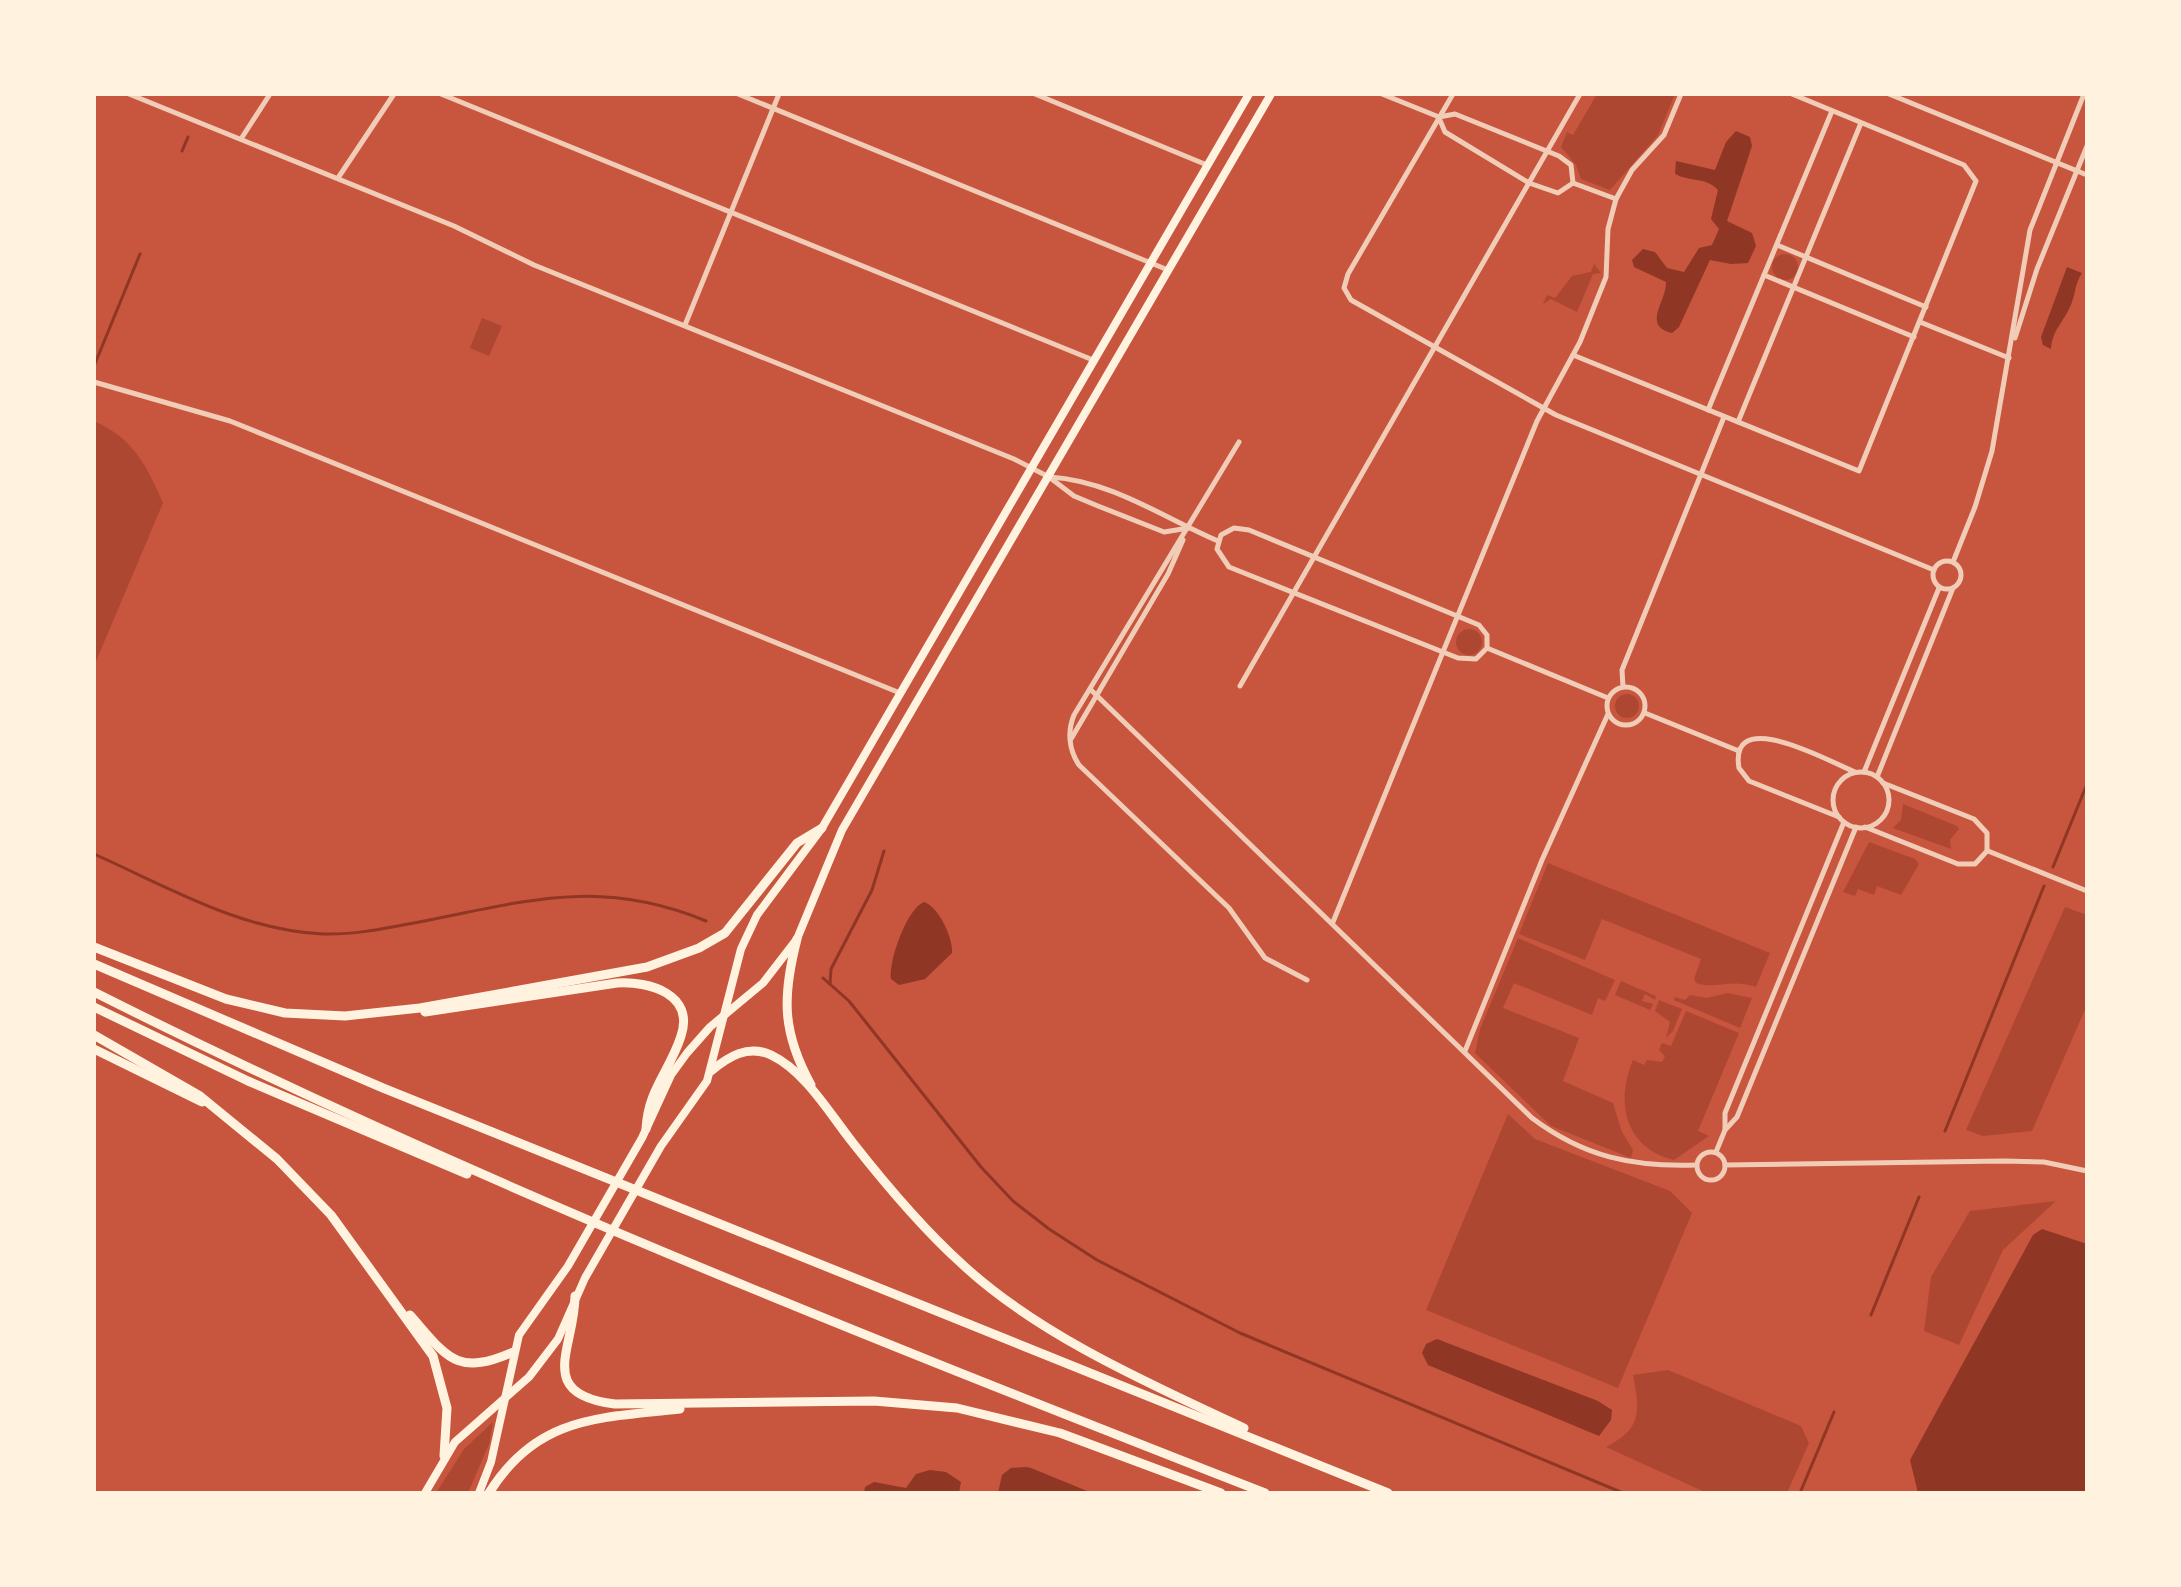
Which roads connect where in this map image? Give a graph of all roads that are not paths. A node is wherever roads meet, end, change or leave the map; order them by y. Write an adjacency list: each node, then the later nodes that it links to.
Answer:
1 (129, 94): 21 (street)
2 (270, 94): 21 (street)
3 (394, 94): 28 (street)
4 (441, 94): 32 (street)
5 (738, 94): 17 (street)
6 (779, 94): 17 (street)
7 (1035, 94): 25 (street)
8 (1249, 94): 25 (main road)
9 (1271, 94): 36 (main road)
10 (1382, 94): 19 (street)
11 (1453, 94): 19 (street)
12 (1580, 94): 23 (street)
13 (1681, 94): 31 (street)
14 (1792, 94): 18 (street)
15 (1889, 94): 24 (street)
16 (2084, 94): 24 (street)
17 (773, 108): 32 (street); 35 (street)
18 (1832, 111): 20 (street); 33 (street)
19 (1439, 117): 23 (street); 29 (street); 43 (street)
20 (1861, 123): 34 (street); 39 (street)
21 (241, 139): 28 (street)
22 (2087, 146): 26 (street)
23 (1547, 152): 29 (street); 30 (street)
24 (2056, 162): 26 (street); 45 (street)
25 (1207, 165): 35 (main road)
26 (2077, 171): 27 (street); 45 (street)
27 (2087, 175)
28 (338, 178): 41 (street)
29 (1529, 183): 30 (street); 43 (street)
30 (1573, 183): 31 (street)
31 (1616, 199): 44 (street)
32 (731, 213): 41 (street); 46 (street)
33 (1777, 245): 34 (street); 37 (street)
34 (1806, 257): 38 (street); 39 (street)
35 (1150, 263): 36 (street); 46 (main road)
36 (1168, 270): 55 (main road)
37 (1764, 275): 38 (street); 49 (street)
38 (1794, 287): 42 (street); 51 (street)
39 (1926, 307): 40 (street)
40 (1920, 322): 42 (street); 45 (street)
41 (685, 325): 53 (street)
42 (1914, 337): 51 (street)
43 (1434, 347): 48 (street); 58 (street)
44 (1573, 355): 48 (street); 49 (street)
45 (2009, 358): 59 (street)
46 (1093, 360): 53 (main road)
47 (94, 382): 70 (street)
48 (1544, 409): 54 (street); 64 (street)
49 (1708, 410): 50 (street)
50 (1724, 417): 51 (street); 54 (street)
51 (1738, 422)
52 (1239, 442): 56 (street)
53 (1030, 469): 55 (street); 70 (main road)
54 (1701, 474): 60 (street); 68 (street)
55 (1049, 477): 56 (street); 56 (street); 89 (main road)
56 (1189, 528): 57 (street); 69 (street); 71 (street)
57 (1218, 541): 58 (street); 63 (street)
58 (1313, 555): 63 (street); 64 (street)
59 (1953, 562): 60 (street); 62 (street)
60 (1934, 570): 61 (street)
61 (1939, 588): 62 (street); 78 (street)
62 (1953, 588): 79 (street)
63 (1292, 592): 66 (street); 67 (street)
64 (1458, 616): 65 (street); 66 (street)
65 (1487, 648): 66 (street); 72 (street)
66 (1442, 653): 88 (street)
67 (1240, 686)
68 (1623, 687): 72 (street); 73 (street)
69 (1090, 689): 71 (street); 75 (street)
70 (900, 693): 85 (main road)
71 (1097, 697): 75 (street); 88 (street)
72 (1608, 698): 74 (street)
73 (1645, 713): 74 (street); 76 (street)
74 (1608, 714): 99 (street)
75 (1071, 739): 92 (street)
76 (1739, 751): 77 (street); 81 (street)
77 (1855, 772): 78 (street); 81 (street)
78 (1864, 772): 79 (street)
79 (1877, 777): 80 (street)
80 (1883, 783): 84 (street); 86 (street)
81 (1839, 817): 82 (street)
82 (1844, 822): 83 (street); 103 (street)
83 (1856, 827): 84 (street); 103 (street)
84 (1865, 827): 86 (street)
85 (822, 828): 95 (highway); 96 (main road)
86 (1987, 851): 87 (street)
87 (2087, 891)
88 (1333, 922): 99 (street)
89 (797, 939): 96 (main road); 101 (highway)
90 (94, 947): 95 (highway)
91 (94, 964): 116 (highway)
92 (1307, 980)
93 (94, 992): 109 (highway)
94 (94, 1007): 109 (highway)
95 (375, 1014): 104 (highway)
96 (727, 1014): 100 (main road); 104 (main road)
97 (94, 1035): 102 (highway)
98 (94, 1049): 102 (highway)
99 (1464, 1052): 106 (street)
100 (711, 1071): 101 (highway); 111 (main road)
101 (819, 1099): 116 (highway)
102 (211, 1106): 110 (highway)
103 (1725, 1130): 105 (street)
104 (644, 1134): 112 (main road)
105 (1716, 1152): 106 (street); 107 (street)
106 (1696, 1165): 107 (street)
107 (1725, 1165): 108 (street)
108 (2087, 1171)
109 (631, 1238): 121 (highway)
110 (374, 1274): 112 (highway); 115 (highway)
111 (575, 1296): 113 (main road); 114 (highway)
112 (513, 1352): 113 (main road)
113 (503, 1398): 115 (main road); 118 (main road)
114 (713, 1405): 119 (highway); 120 (highway)
115 (444, 1456): 117 (main road)
116 (1326, 1468): 122 (highway)
117 (425, 1493)
118 (479, 1493)
119 (489, 1493)
120 (1221, 1493)
121 (1265, 1493)
122 (1388, 1493)

